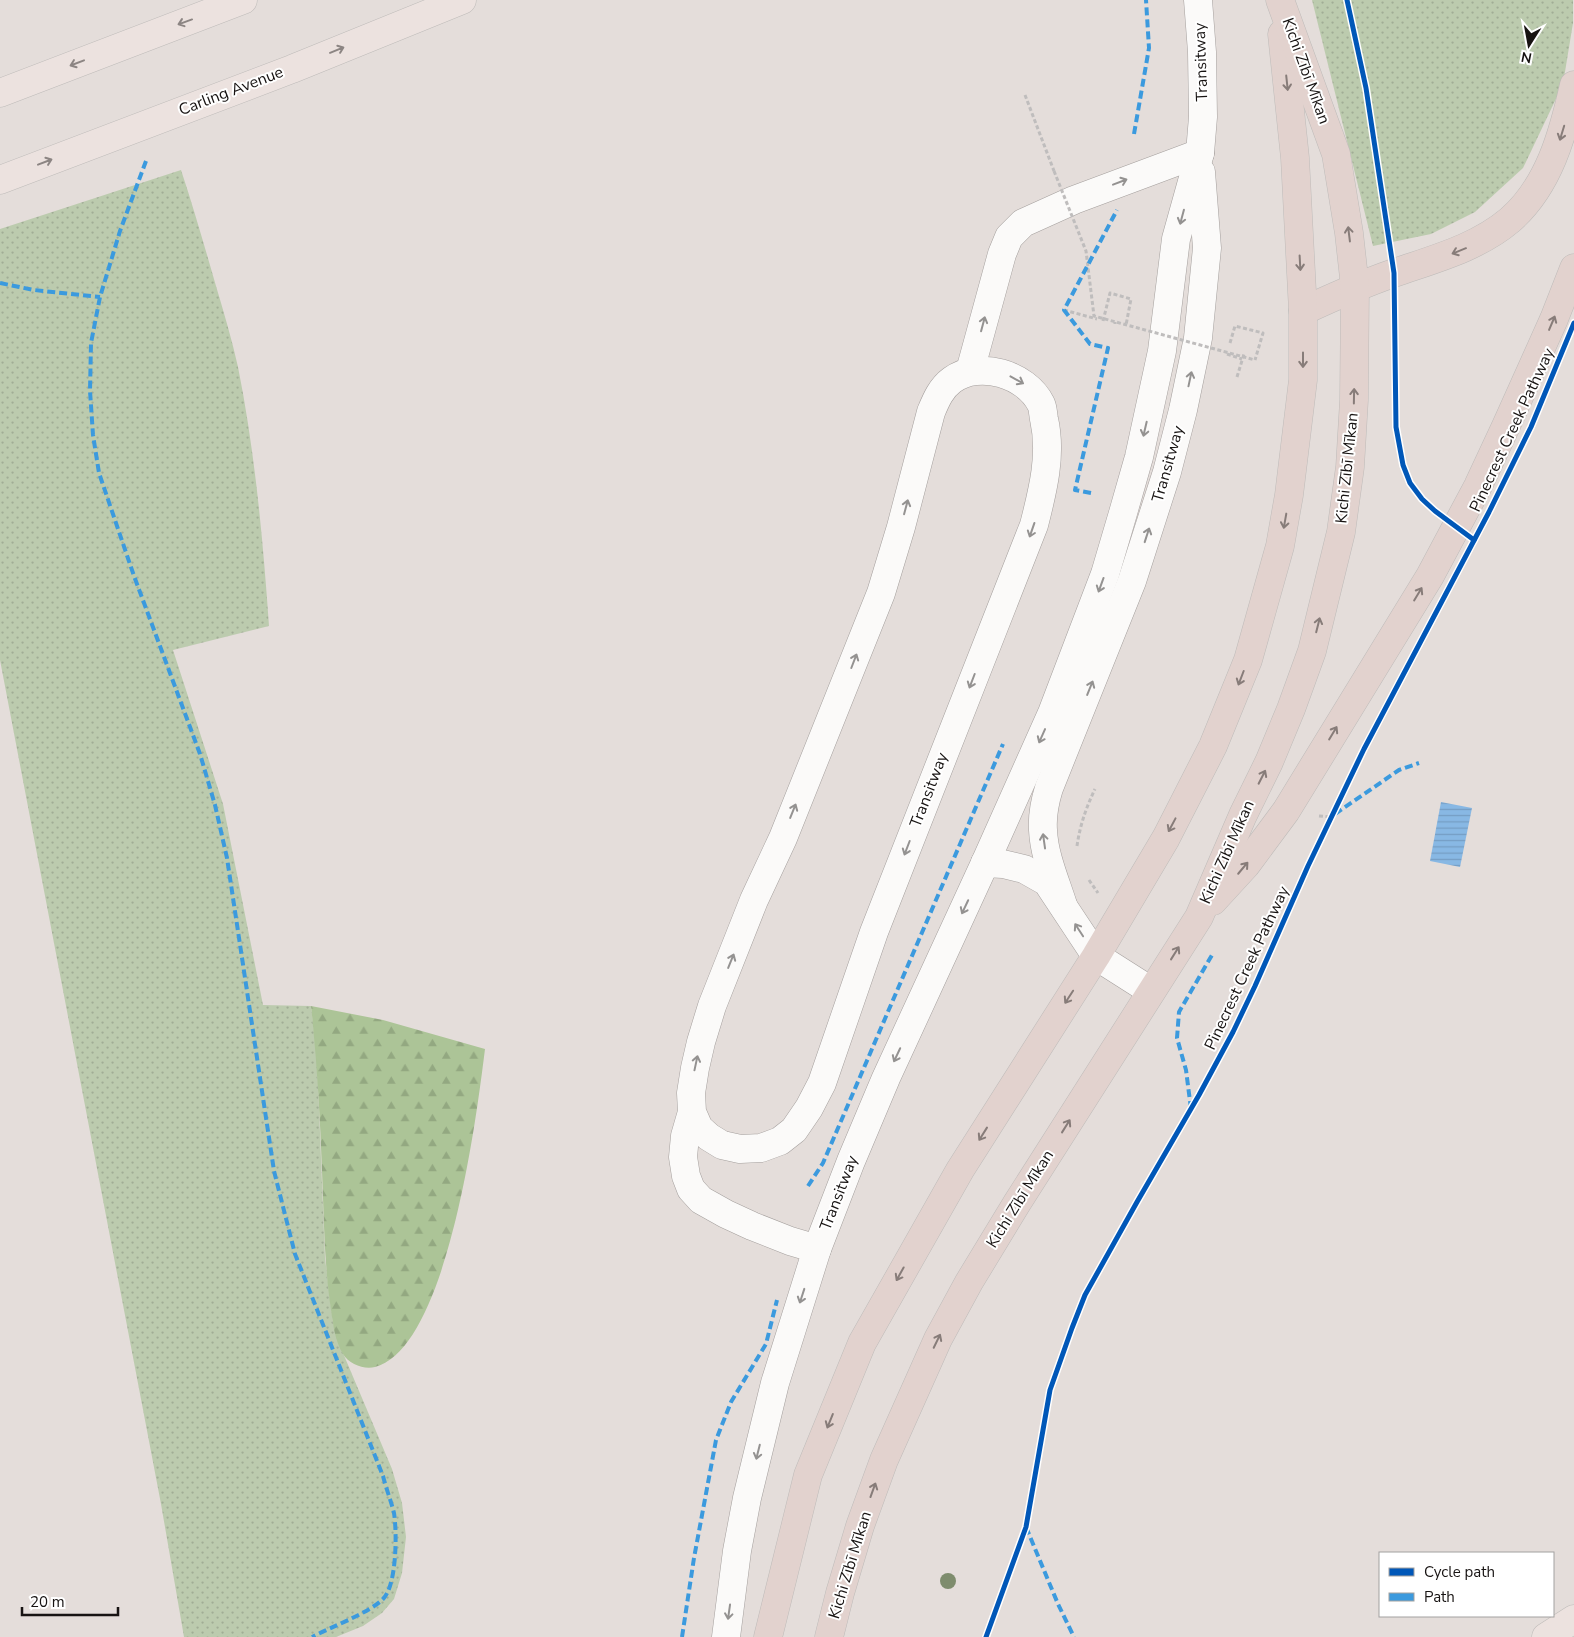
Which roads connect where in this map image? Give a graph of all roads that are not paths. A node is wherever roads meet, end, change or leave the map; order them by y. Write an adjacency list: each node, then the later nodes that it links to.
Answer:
1 (243, 0): 6 (main road, one-way to 6)
2 (462, 0): 8 (main road, Carling Avenue, one-way to 2)
3 (1198, 0): 7 (lane, Transitway)
4 (1279, 0): 10 (highway, Kichi Zībī Mīkan, one-way to 4); 11 (highway, Kichi Zībī Mīkan, one-way to 11)
5 (1574, 85): 10 (highway, one-way to 10)
6 (0, 93)
7 (1200, 153): 12 (lane, one-way to 7); 13 (lane, Transitway, one-way to 13); 14 (lane, Transitway, one-way to 7)
8 (0, 180)
9 (1574, 268): 15 (highway, one-way to 9)
10 (1355, 287): 11 (highway); 15 (highway, Kichi Zībī Mīkan, one-way to 10)
11 (1303, 311): 16 (highway, Kichi Zībī Mīkan, one-way to 16)
12 (970, 371): 18 (lane, Transitway, one-way to 12); 18 (lane, Transitway, one-way to 18)
13 (985, 863): 14 (lane, Transitway); 19 (lane, Transitway, one-way to 19)
14 (1063, 904): 16 (lane, Transitway, one-way to 14)
15 (1199, 917): 17 (highway, Kichi Zībī Mīkan, one-way to 15)
16 (1096, 956): 17 (lane, Transitway); 22 (highway, Kichi Zībī Mīkan, one-way to 22)
17 (1151, 991): 23 (highway, Kichi Zībī Mīkan, one-way to 17)
18 (692, 1112): 19 (lane, Transitway)
19 (817, 1250): 21 (lane, Transitway, one-way to 21)
20 (1574, 1619): 24 (main road)
21 (726, 1637)
22 (768, 1637)
23 (829, 1637)
24 (1546, 1637)

